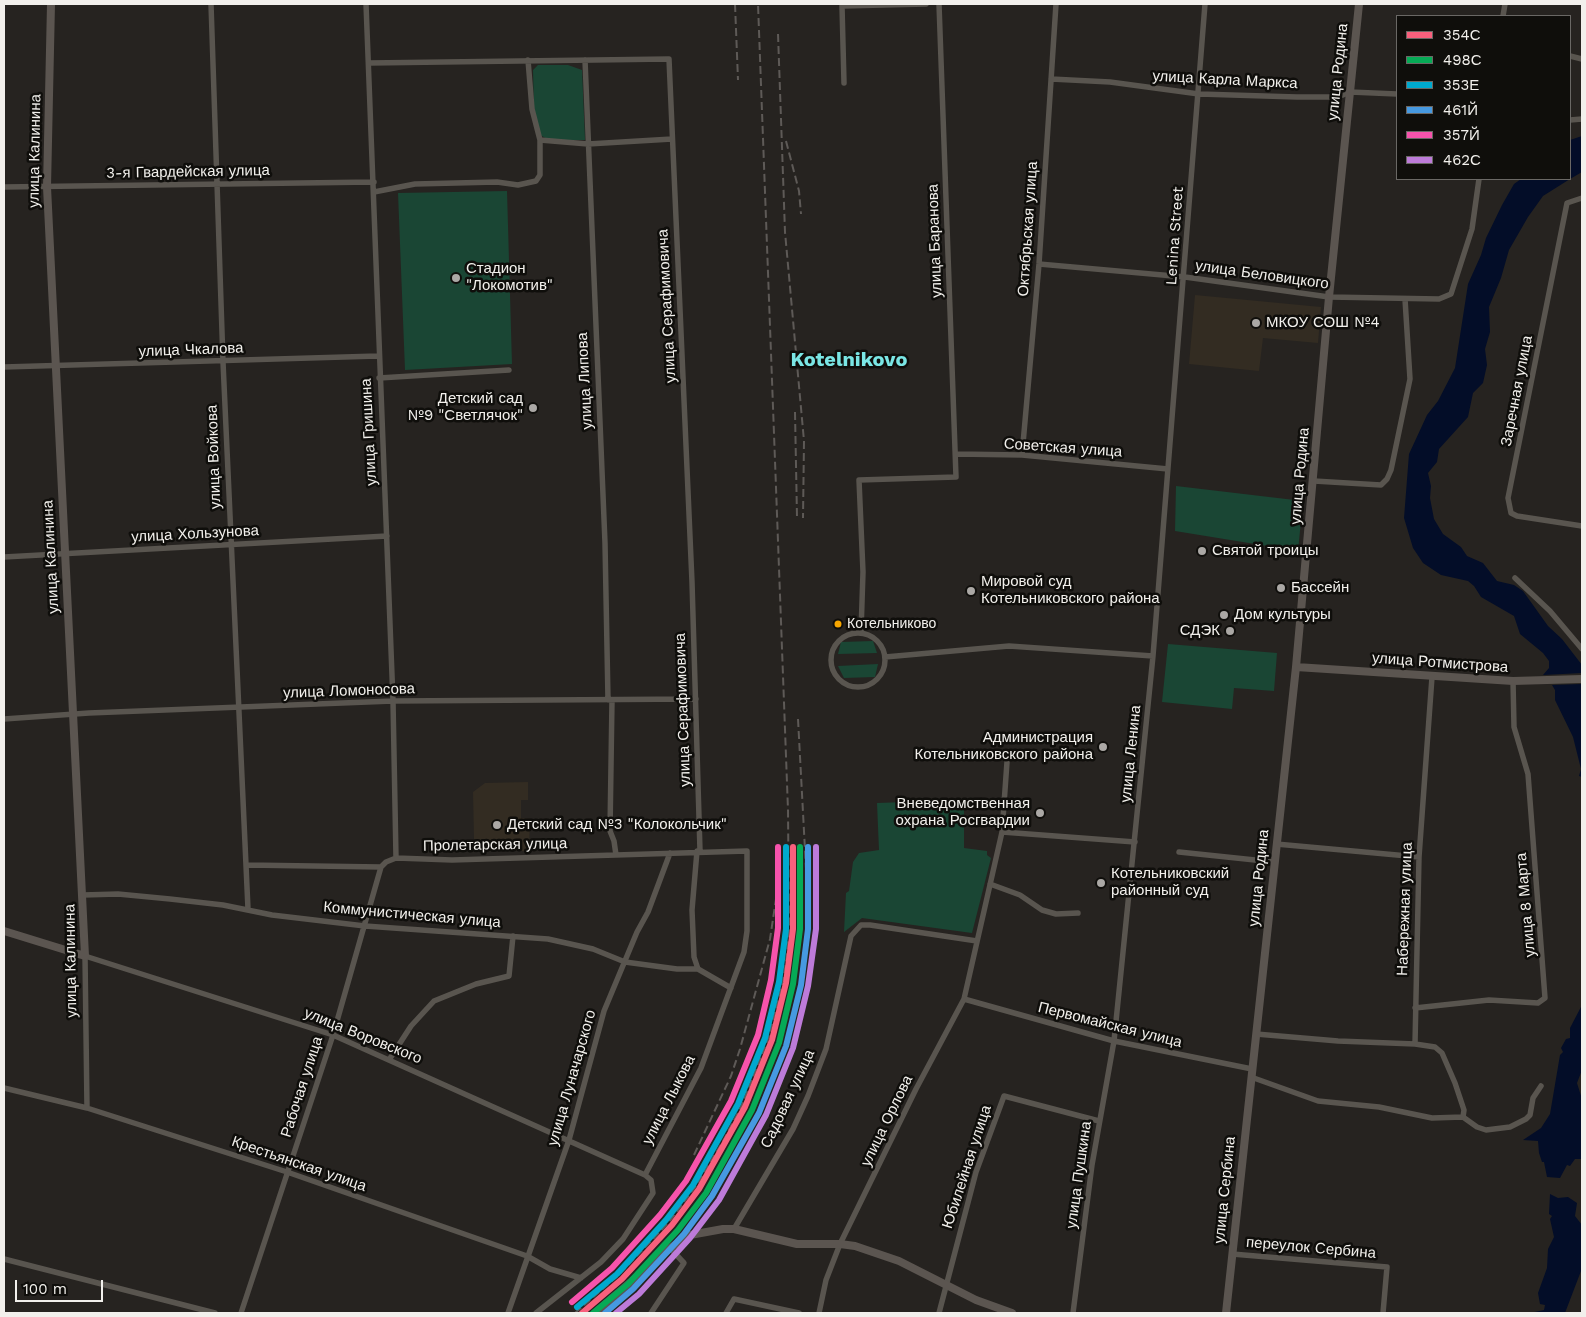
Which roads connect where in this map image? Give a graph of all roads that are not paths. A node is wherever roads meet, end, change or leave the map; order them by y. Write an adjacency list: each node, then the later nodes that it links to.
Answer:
1 (51, 4): 24 (street, улица Калинина)
2 (212, 4): 22 (street, улица Войкова)
3 (366, 4): 11 (street, улица Гришина)
4 (926, 4): 13 (street)
5 (939, 4): 37 (street, улица Баранова)
6 (1056, 4): 12 (street, Октябрьская улица)
7 (1205, 4): 15 (street, Lenina Street)
8 (1359, 4): 14 (street, улица Родина)
9 (528, 60): 10 (street, улица Серафимовича); 11 (street, улица Серафимовича); 18 (street)
10 (585, 60): 17 (street, улица Серафимовича); 19 (street, улица Липова)
11 (369, 63): 21 (street, улица Гришина)
12 (1051, 79): 15 (street, улица Карла Маркса); 27 (street, Октябрьская улица)
13 (844, 83)
14 (1350, 92): 15 (street, улица Карла Маркса); 16 (street, улица Карла Маркса); 29 (street, улица Родина)
15 (1198, 94): 28 (street, Lenina Street)
16 (1396, 94)
17 (672, 139): 19 (street); 55 (street, улица Серафимовича)
18 (540, 140): 19 (street); 25 (street)
19 (588, 144): 56 (street, улица Липова)
20 (1479, 180): 30 (street, улица Беловицкого)
21 (374, 182): 22 (street, 3-я Гвардейская улица); 25 (street, улица Гришина)
22 (217, 184): 24 (street, 3-я Гвардейская улица); 32 (street, улица Войкова)
23 (4, 187): 24 (street, 3-я Гвардейская улица)
24 (47, 187): 33 (street, улица Калинина)
25 (374, 192): 31 (street, улица Гришина)
26 (1582, 198): 41 (street, Заречная улица)
27 (1039, 264): 28 (street, улица Беловицкого); 38 (street, Октябрьская улица)
28 (1185, 277): 29 (street, улица Беловицкого); 39 (street, Lenina Street)
29 (1329, 297): 30 (street, улица Беловицкого); 40 (street, улица Родина)
30 (1405, 299): 40 (street)
31 (378, 356): 32 (street, улица Чкалова); 36 (street, улица Гришина)
32 (223, 362): 33 (street, улица Чкалова); 43 (street, улица Войкова)
33 (54, 366): 34 (street, улица Чкалова); 44 (street, улица Калинина)
34 (4, 367)
35 (509, 370): 36 (street)
36 (379, 378): 42 (street, улица Гришина)
37 (956, 454): 38 (street, Советская улица); 47 (street, улица Баранова)
38 (1022, 455): 39 (street, Советская улица)
39 (1168, 469): 49 (street, улица Ленина)
40 (1314, 481): 51 (street, улица Родина)
41 (1582, 526)
42 (387, 536): 43 (street, улица Хользунова); 57 (street, улица Гришина)
43 (231, 545): 44 (street, улица Хользунова); 58 (street, улица Войкова)
44 (64, 553): 45 (street, улица Хользунова); 59 (street, улица Калинина)
45 (4, 557)
46 (1515, 578): 48 (street)
47 (861, 632): 50 (street); 50 (street)
48 (1582, 649)
49 (1154, 656): 50 (street); 63 (street, улица Ленина)
50 (885, 657)
51 (1296, 666): 52 (street, улица Ротмистрова); 64 (street, улица Родина)
52 (1432, 677): 54 (street, улица Ротмистрова); 70 (street, Набережная улица)
53 (1582, 679): 54 (street, улица Ротмистрова)
54 (1513, 681): 88 (street, улица 8 Марта)
55 (696, 699): 56 (street, улица Ломоносова); 65 (street, улица Серафимовича)
56 (610, 700): 57 (street, улица Ломоносова); 69 (street, улица Липова)
57 (393, 701): 58 (street, улица Ломоносова); 71 (street, улица Гришина)
58 (239, 706): 59 (street, улица Ломоносова); 73 (street, улица Войкова)
59 (74, 714): 60 (street, улица Ломоносова); 76 (street, улица Калинина)
60 (4, 719)
61 (1007, 762): 62 (street)
62 (1002, 832): 63 (street); 75 (street)
63 (1135, 842): 91 (street, улица Ленина)
64 (1276, 844): 70 (street); 72 (street, улица Родина)
65 (698, 851): 66 (street, Пролетарская улица); 68 (street, Пролетарская улица); 85 (street, улица Серафимовича)
66 (747, 851): 86 (street, улица Лыкова)
67 (1180, 852): 72 (street)
68 (670, 853): 69 (street, Пролетарская улица); 84 (street, улица Луначарского)
69 (616, 855): 71 (street, Пролетарская улица)
70 (1419, 857): 88 (street, Набережная улица)
71 (396, 858): 74 (street)
72 (1274, 862): 89 (street, улица Родина)
73 (246, 865): 74 (street); 77 (street, улица Войкова)
74 (380, 867): 79 (street, Рабочая улица)
75 (990, 884): 78 (street); 82 (street)
76 (83, 895): 77 (street, Коммунистическая улица); 83 (street, улица Калинина)
77 (248, 909): 79 (street, Коммунистическая улица)
78 (1078, 913)
79 (365, 926): 81 (street, Коммунистическая улица); 90 (street, Рабочая улица)
80 (4, 931): 83 (street, улица Воровского)
81 (512, 936): 84 (street, Коммунистическая улица); 93 (street)
82 (977, 941): 87 (street, улица Орлова); 103 (street, Садовая улица)
83 (85, 956): 90 (street, улица Воровского); 97 (street, улица Калинина)
84 (625, 962): 85 (street, Коммунистическая улица); 100 (street, улица Луначарского)
85 (698, 970): 86 (street, Коммунистическая улица)
86 (731, 988): 102 (street, улица Лыкова)
87 (964, 999): 91 (street, Первомайская улица); 104 (street, улица Орлова)
88 (1415, 1008): 92 (street, Набережная улица)
89 (1256, 1034): 92 (street); 94 (street, улица Родина)
90 (333, 1035): 93 (street, улица Воровского); 101 (street, Рабочая улица)
91 (1114, 1042): 94 (street, Первомайская улица); 99 (street, улица Пушкина)
92 (1415, 1044): 98 (street)
93 (389, 1060): 100 (street, улица Воровского)
94 (1252, 1073): 98 (street, Первомайская улица); 106 (street, улица Сербина)
95 (1542, 1086): 98 (street)
96 (4, 1088): 97 (street, Крестьянская улица)
97 (87, 1108): 101 (street, Крестьянская улица)
98 (1464, 1118)
99 (1099, 1121): 110 (street, Юбилейная улица); 122 (street, улица Пушкина)
100 (568, 1140): 102 (street, улица Воровского); 107 (street, улица Луначарского)
101 (287, 1172): 107 (street, Крестьянская улица); 112 (street, Рабочая улица)
102 (645, 1175): 109 (street)
103 (734, 1229): 104 (street); 105 (street)
104 (840, 1244): 110 (street); 119 (street, улица Орлова)
105 (670, 1248): 115 (street); 116 (street)
106 (1232, 1254): 123 (street, улица Сербина); 124 (street, переулок Сербина)
107 (527, 1256): 109 (street, Крестьянская улица); 113 (street, улица Луначарского)
108 (4, 1259): 111 (street)
109 (580, 1278): 114 (street)
110 (945, 1285): 120 (street, Юбилейная улица); 121 (street)
111 (215, 1313)
112 (241, 1313)
113 (508, 1313)
114 (536, 1313)
115 (595, 1313)
116 (651, 1313)
117 (726, 1313): 118 (street)
118 (799, 1313)
119 (819, 1313)
120 (939, 1313)
121 (1012, 1313)
122 (1073, 1313)
123 (1226, 1313)
124 (1383, 1313)

